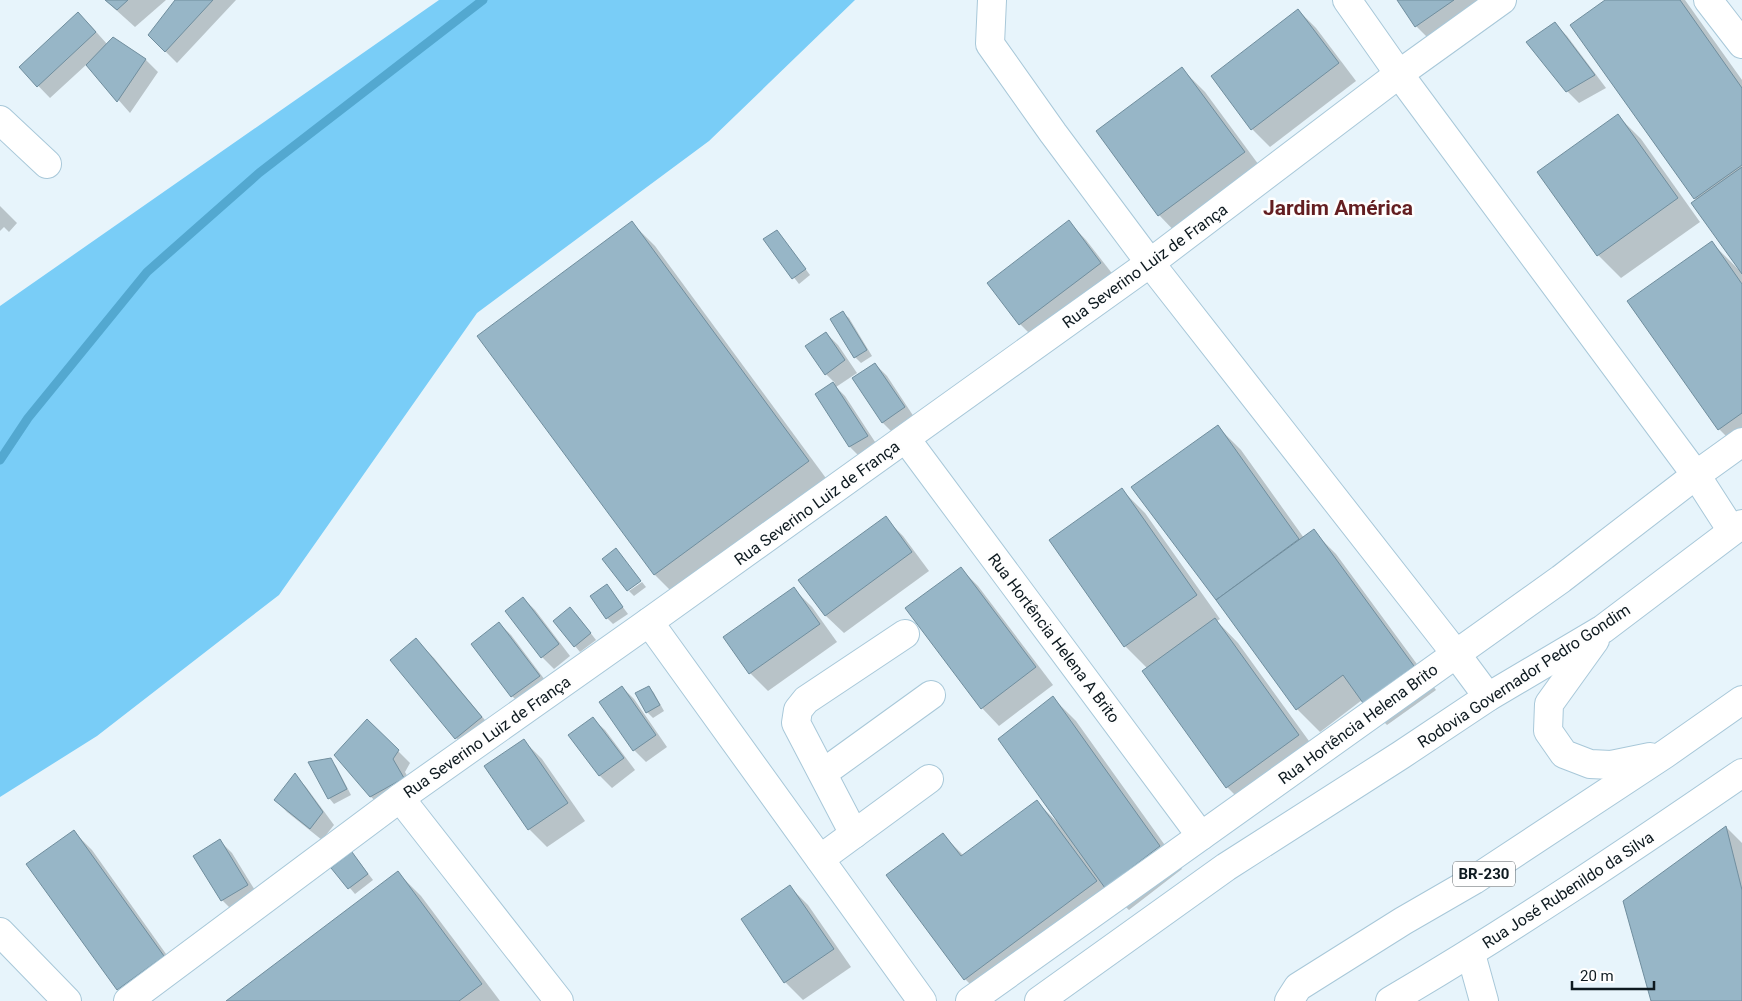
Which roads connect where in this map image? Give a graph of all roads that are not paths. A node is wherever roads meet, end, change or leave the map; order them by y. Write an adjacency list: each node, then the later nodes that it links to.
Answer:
1 (992, 0): 9 (main road)
2 (1347, 0): 6 (main road)
3 (1502, 0): 6 (main road, Rua Severino Luiz de França)
4 (1708, 0): 5 (main road)
5 (1742, 44)
6 (1399, 74): 9 (main road, Rua Severino Luiz de França); 12 (main road)
7 (0, 120): 8 (main road)
8 (47, 164)
9 (1150, 264): 10 (main road, Rua Severino Luiz de França); 17 (main road)
10 (906, 439): 14 (main road, Rua Severino Luiz de França); 27 (main road, Rua Hortência Helena A Brito)
11 (1742, 442): 12 (main road, Rua Hortência Helena Brito)
12 (1696, 475): 13 (main road); 17 (main road, Rua Hortência Helena Brito)
13 (1737, 528): 15 (main road, Rodovia Governador Pedro Gondim)
14 (649, 622): 25 (main road, Rua Severino Luiz de França); 28 (main road)
15 (1603, 629): 19 (main road, Rodovia Governador Pedro Gondim); 21 (main road)
16 (906, 634): 22 (main road)
17 (1456, 654): 19 (main road); 27 (main road, Rua Hortência Helena Brito)
18 (931, 695): 22 (main road)
19 (1488, 697): 37 (main road, Rodovia Governador Pedro Gondim)
20 (1742, 700): 21 (main road, BR-230)
21 (1665, 754): 31 (main road, BR-230)
22 (823, 773): 26 (main road)
23 (1742, 773): 30 (main road, Rua José Rubenildo da Silva)
24 (929, 779): 26 (main road)
25 (400, 798): 33 (main road, Rua Severino Luiz de França); 34 (main road)
26 (854, 834): 28 (main road)
27 (1201, 836): 36 (main road, Rua Hortência Helena Brito)
28 (820, 859): 35 (main road)
29 (0, 932): 32 (main road)
30 (1471, 954): 38 (main road, Rua José Rubenildo da Silva); 39 (main road)
31 (1293, 994)
32 (67, 1001)
33 (128, 1001)
34 (559, 1001)
35 (922, 1001)
36 (970, 1001)
37 (1039, 1001)
38 (1390, 1001)
39 (1484, 1001)

